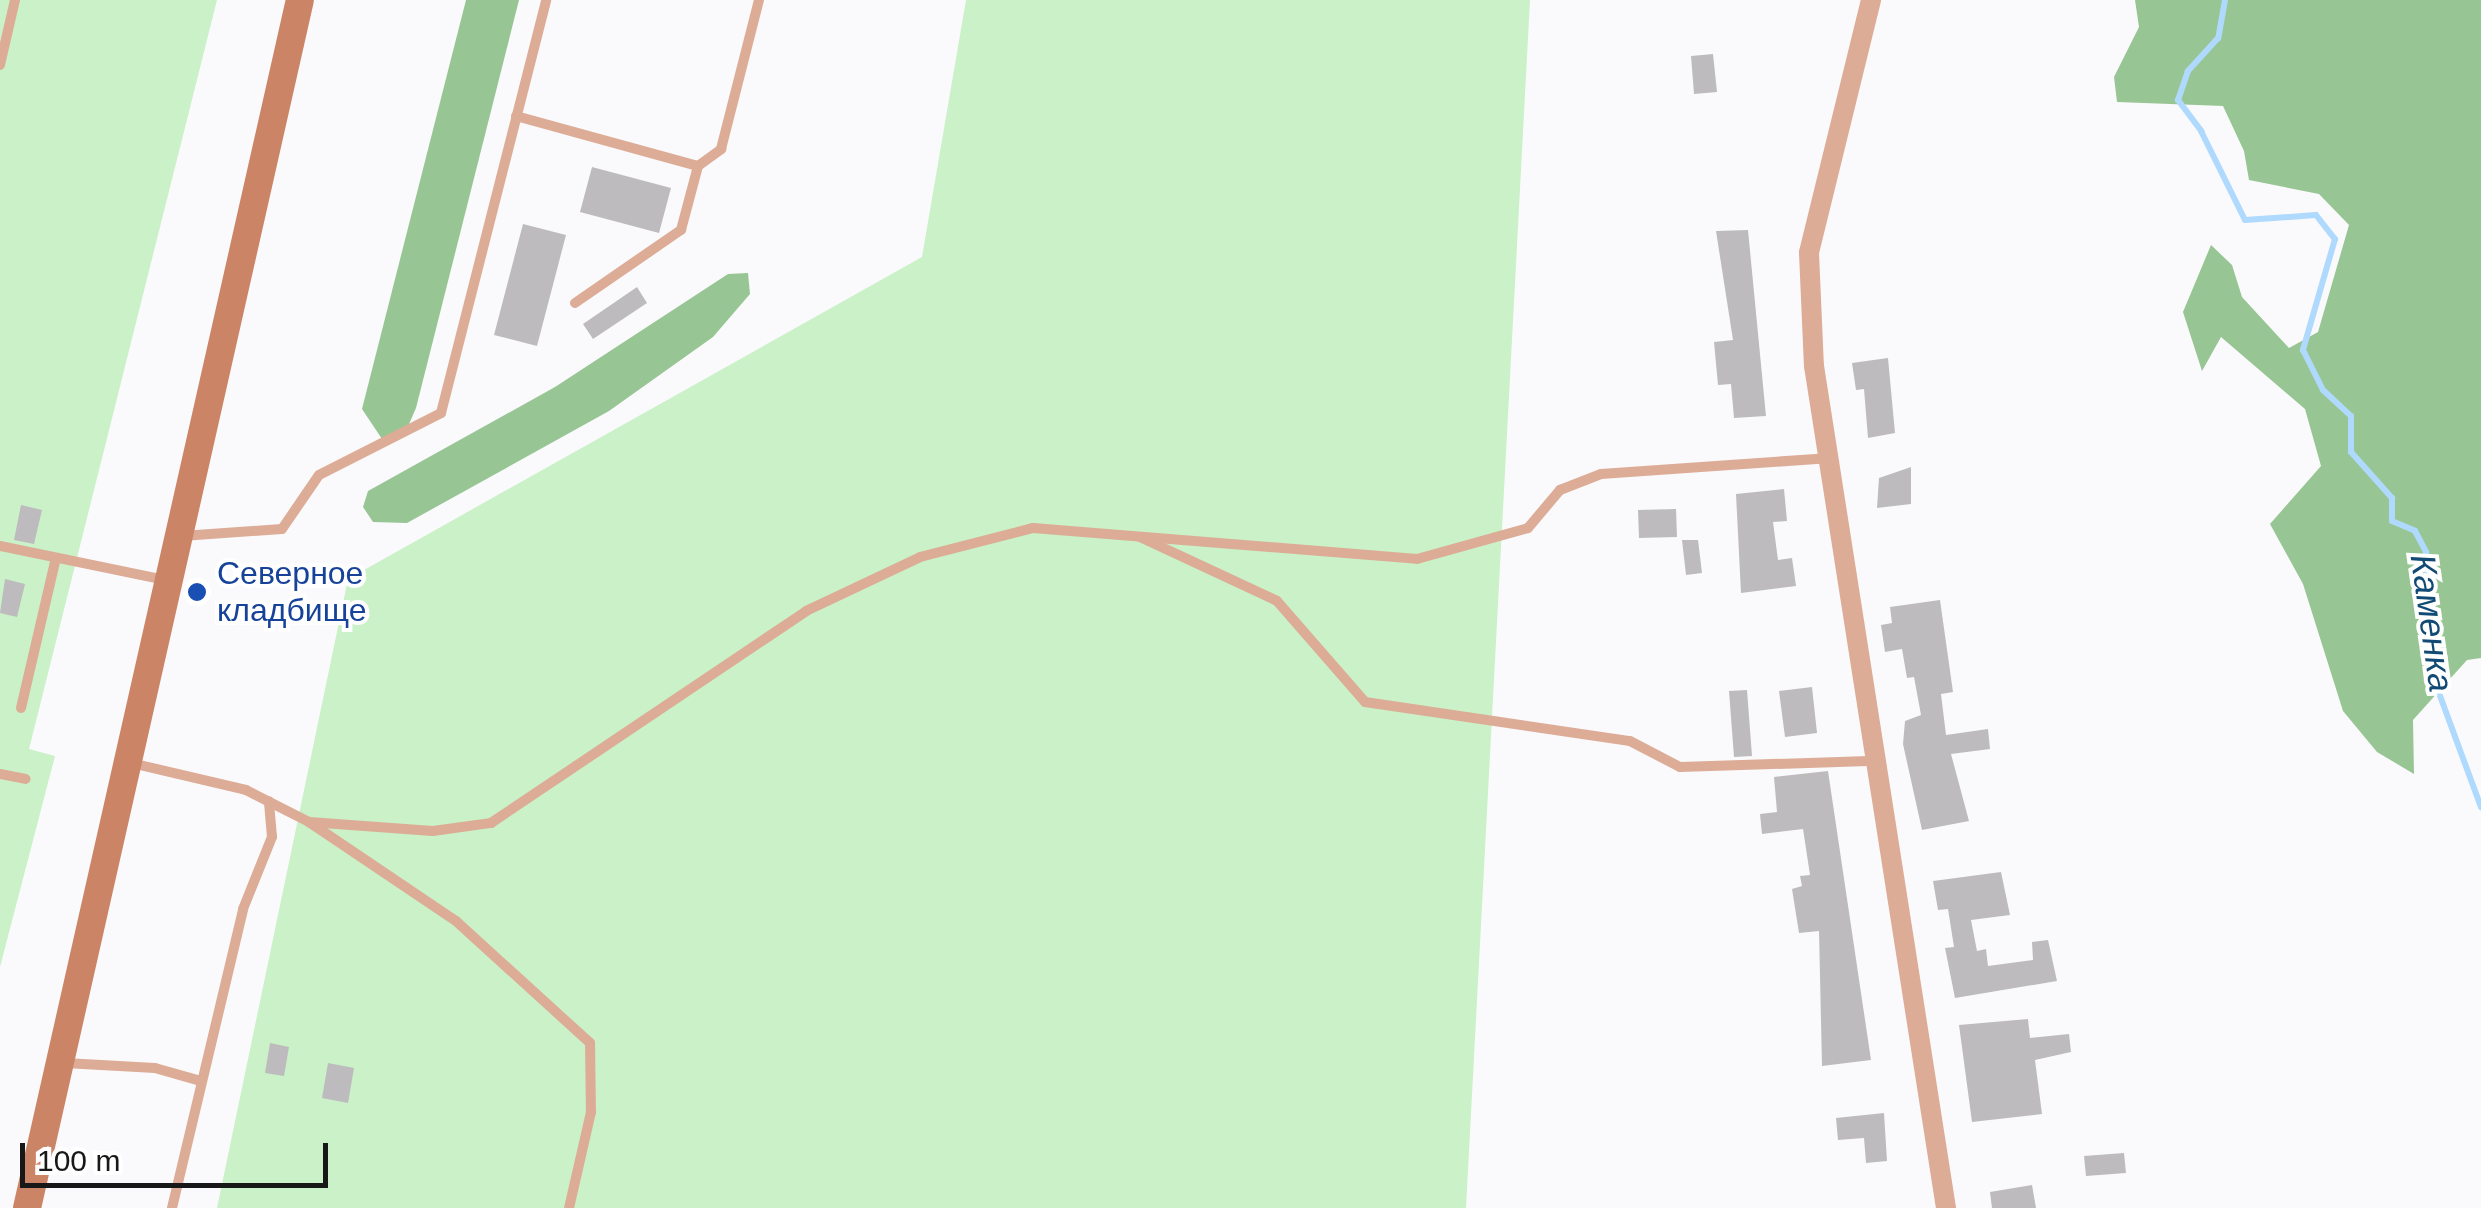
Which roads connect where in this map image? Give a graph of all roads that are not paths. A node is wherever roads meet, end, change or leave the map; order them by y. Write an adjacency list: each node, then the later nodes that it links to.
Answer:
1 (15, 0): 6 (lane)
2 (300, 0): 12 (main road)
3 (546, 0): 7 (lane)
4 (759, 0): 8 (lane)
5 (1871, 0): 10 (street)
6 (0, 64)
7 (516, 116): 8 (lane); 12 (lane)
8 (698, 166): 9 (lane)
9 (575, 303)
10 (1831, 458): 11 (lane); 17 (street)
11 (1134, 534): 17 (lane); 22 (lane)
12 (176, 536): 15 (main road)
13 (0, 546): 14 (lane)
14 (56, 558): 15 (lane); 16 (lane)
15 (166, 580): 18 (main road)
16 (21, 708)
17 (1876, 761): 28 (street)
18 (125, 762): 21 (lane); 23 (main road)
19 (0, 774): 20 (lane)
20 (26, 779)
21 (269, 801): 22 (lane); 24 (lane)
22 (309, 822): 27 (lane)
23 (59, 1063): 24 (lane); 25 (main road)
24 (201, 1080): 26 (lane)
25 (27, 1208)
26 (172, 1208)
27 (569, 1208)
28 (1946, 1208)

